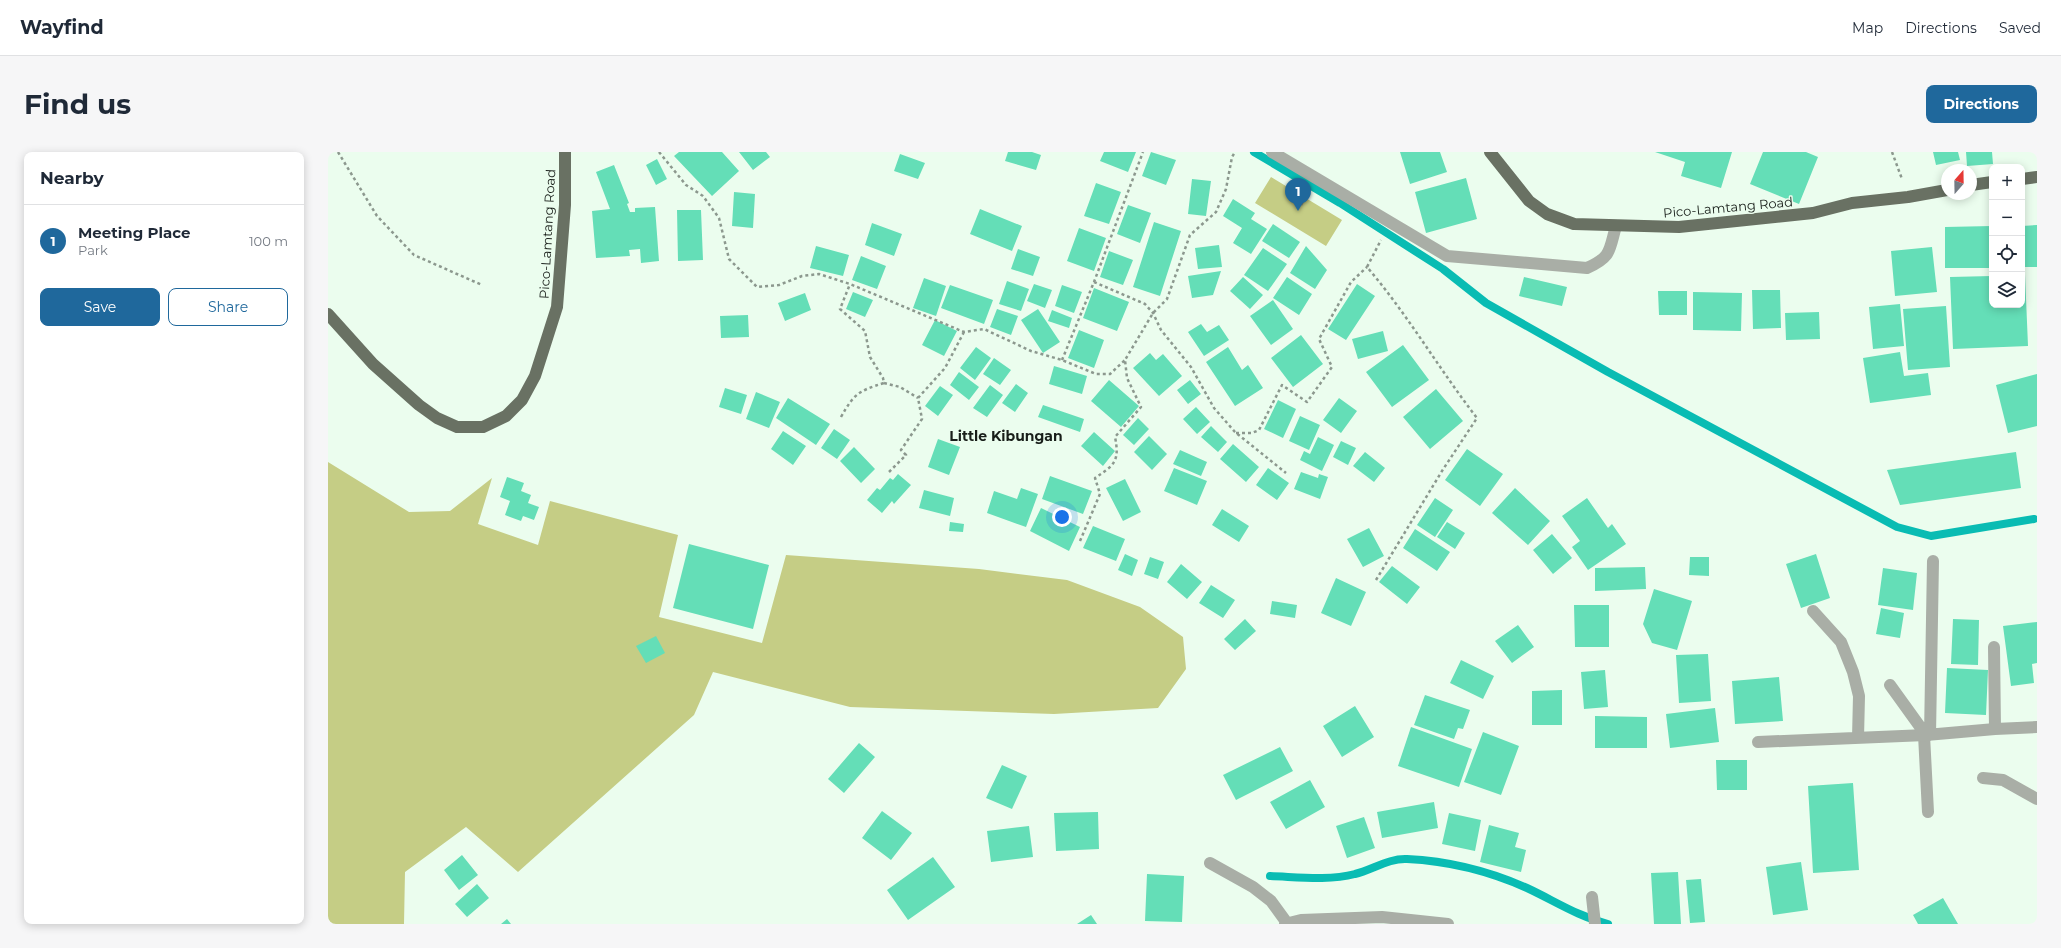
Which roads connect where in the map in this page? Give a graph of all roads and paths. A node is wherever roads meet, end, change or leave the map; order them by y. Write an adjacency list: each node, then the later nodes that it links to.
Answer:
1 (338, 152): 22 (path)
2 (565, 152): 24 (main road, Pico-Lamtang Road)
3 (659, 152): 21 (path)
4 (1143, 152): 20 (path)
5 (1235, 152): 23 (path)
6 (1272, 152): 17 (street)
7 (1490, 152): 17 (main road, Pico-Lamtang Road)
8 (1892, 152): 14 (path)
9 (2037, 177): 10 (main road)
10 (2025, 179)
11 (1989, 182): 12 (main road)
12 (1977, 184)
13 (1941, 191): 14 (main road, Pico-Lamtang Road)
14 (1908, 197): 17 (main road, Pico-Lamtang Road)
15 (1305, 198): 16 (path)
16 (1301, 205)
17 (1616, 226)
18 (1379, 245): 19 (path)
19 (1367, 267): 31 (path); 36 (path)
20 (1094, 282): 23 (path); 26 (path)
21 (850, 284): 25 (path); 28 (path)
22 (482, 285)
23 (1153, 313): 27 (path); 31 (path)
24 (328, 314)
25 (964, 332): 26 (path); 29 (path)
26 (1062, 360): 27 (path)
27 (1125, 360): 34 (path)
28 (884, 383): 29 (path); 30 (path)
29 (918, 398): 32 (path)
30 (840, 417)
31 (1235, 432): 33 (path)
32 (889, 472)
33 (1286, 473)
34 (1080, 541)
35 (1933, 560): 42 (street)
36 (1376, 580)
37 (1814, 611): 43 (street)
38 (1994, 647): 41 (street)
39 (1890, 685): 42 (street)
40 (2037, 728): 41 (street)
41 (1995, 729): 42 (street)
42 (1927, 735): 43 (street); 47 (street)
43 (1858, 738): 44 (street)
44 (1758, 742)
45 (1984, 778): 46 (street)
46 (2037, 799)
47 (1928, 812)
48 (1210, 863): 50 (street)
49 (1592, 897): 52 (street)
50 (1286, 924): 51 (street)
51 (1448, 924)
52 (1595, 924)

